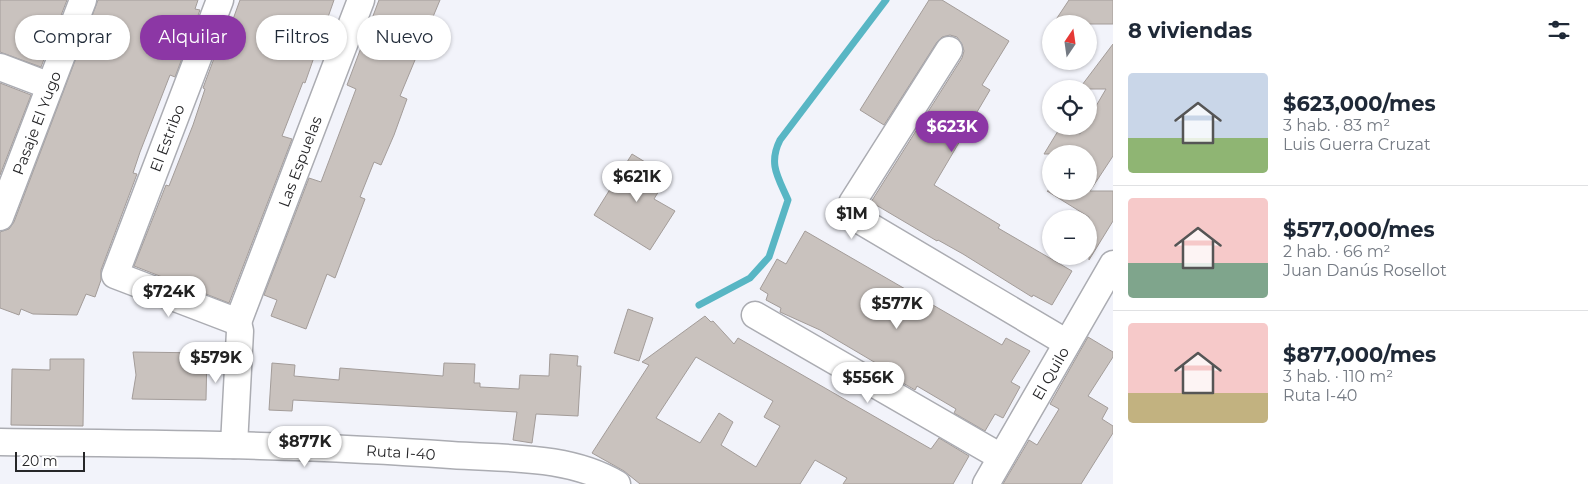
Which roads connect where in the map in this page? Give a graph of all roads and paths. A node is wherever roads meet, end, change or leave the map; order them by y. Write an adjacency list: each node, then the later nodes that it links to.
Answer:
1 (83, 0): 6 (street, Pasaje El Yugo)
2 (220, 0): 10 (street, El Estribo)
3 (361, 0): 10 (street, Las Espuelas)
4 (949, 50): 11 (street)
5 (0, 67): 6 (street)
6 (50, 86): 7 (street, Pasaje El Yugo)
7 (0, 217)
8 (1113, 264): 11 (street, El Quilo)
9 (755, 315): 14 (street)
10 (238, 322): 13 (street)
11 (1067, 343): 14 (street, El Quilo)
12 (0, 442): 13 (street, Ruta I-40)
13 (234, 445): 15 (street, Ruta I-40)
14 (1001, 457): 16 (street, El Quilo)
15 (617, 484)
16 (986, 484)

